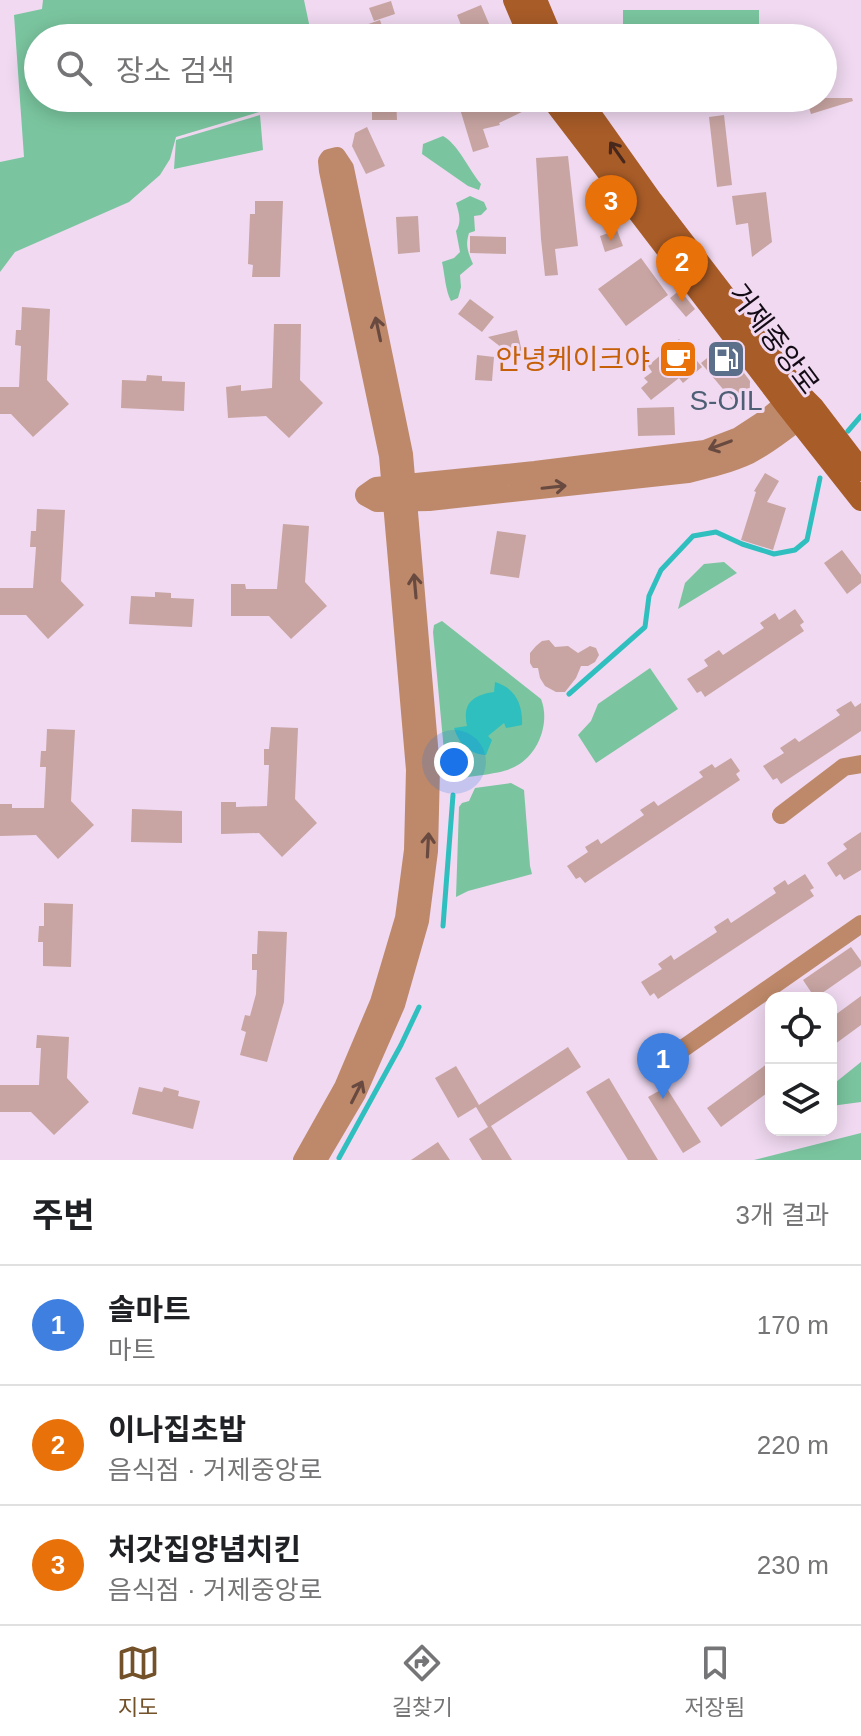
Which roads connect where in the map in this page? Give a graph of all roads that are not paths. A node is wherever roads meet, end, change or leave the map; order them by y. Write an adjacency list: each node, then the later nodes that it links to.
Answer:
1 (514, 0): 3 (main road)
2 (536, 0): 4 (main road)
3 (524, 24)
4 (546, 24)
5 (562, 112): 7 (main road, 거제중앙로)
6 (589, 112): 8 (main road, 거제중앙로, one-way to 6)
7 (752, 360): 8 (main road, 거제중앙로); 9 (street)
8 (799, 406): 9 (street); 10 (main road, 거제중앙로); 11 (main road, 거제중앙로)
9 (770, 428): 10 (street); 12 (street)
10 (819, 447): 13 (main road, 거제중앙로)
11 (861, 470)
12 (399, 493): 12 (street, one-way to 12); 18 (street); 19 (street, one-way to 12)
13 (861, 500)
14 (861, 764): 15 (street)
15 (781, 815)
16 (861, 924): 17 (street)
17 (658, 1066)
18 (302, 1160)
19 (318, 1160)

